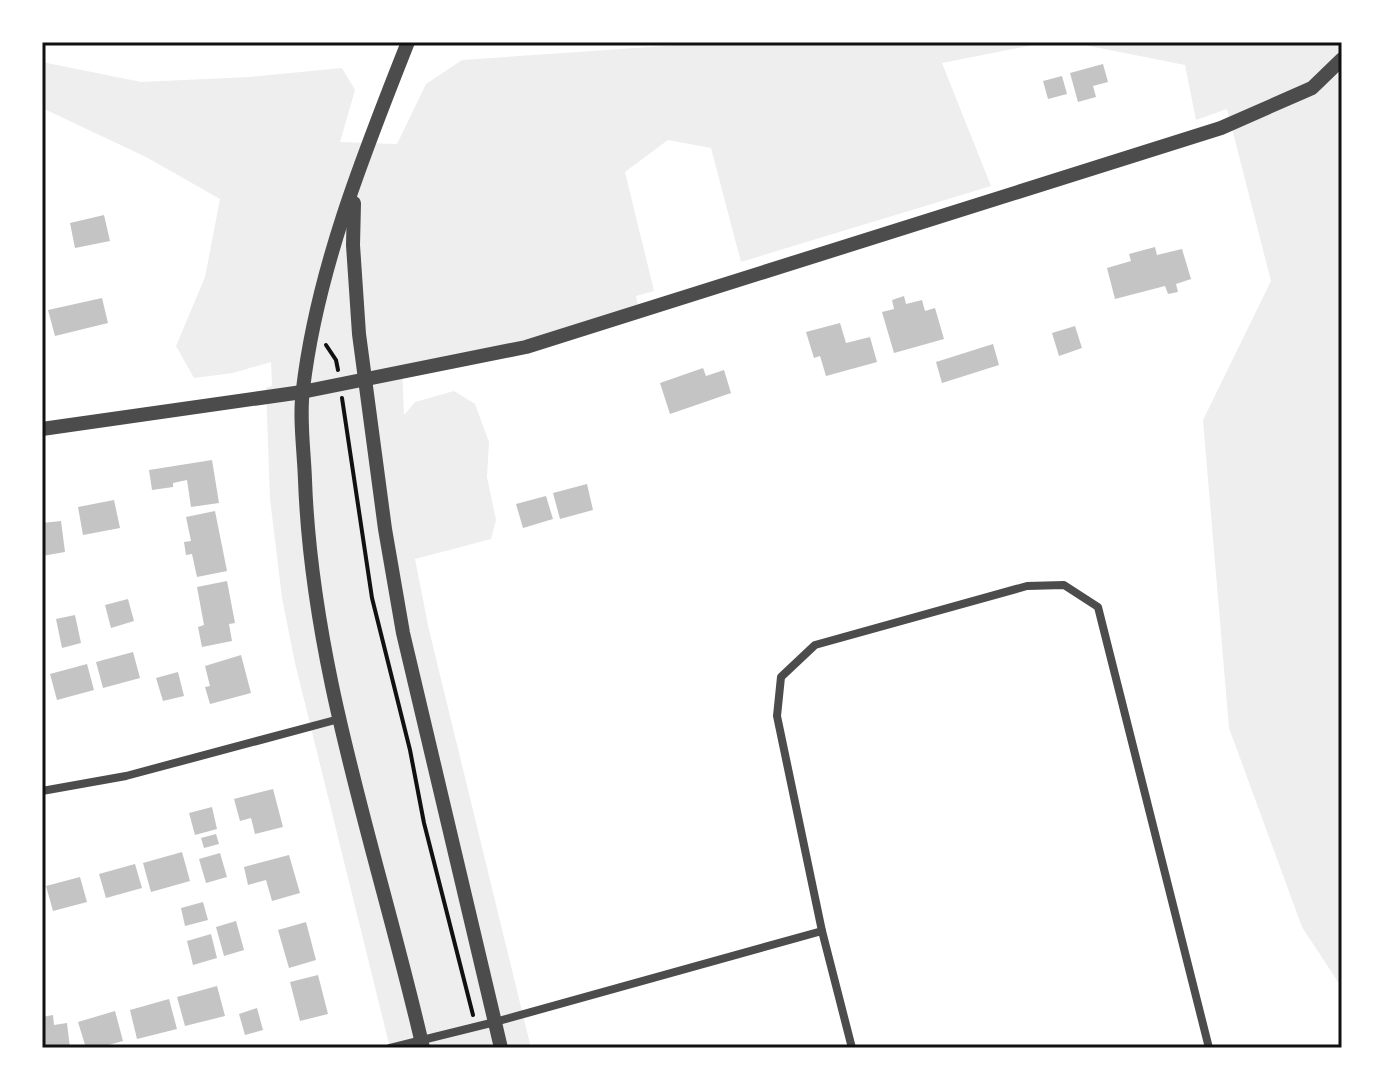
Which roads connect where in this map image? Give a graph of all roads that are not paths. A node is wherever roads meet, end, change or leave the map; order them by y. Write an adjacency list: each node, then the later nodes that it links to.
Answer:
1 (408, 42): 3 (street)
2 (1342, 59): 4 (street)
3 (354, 187): 4 (street); 5 (street)
4 (365, 380): 5 (street); 10 (street)
5 (302, 392): 6 (street); 7 (street)
6 (42, 429)
7 (339, 719): 8 (street); 11 (street)
8 (42, 791)
9 (822, 931): 10 (street); 14 (street); 15 (street)
10 (495, 1022): 11 (street); 13 (street)
11 (422, 1044): 12 (street)
12 (390, 1048)
13 (501, 1048)
14 (852, 1048)
15 (1209, 1048)

